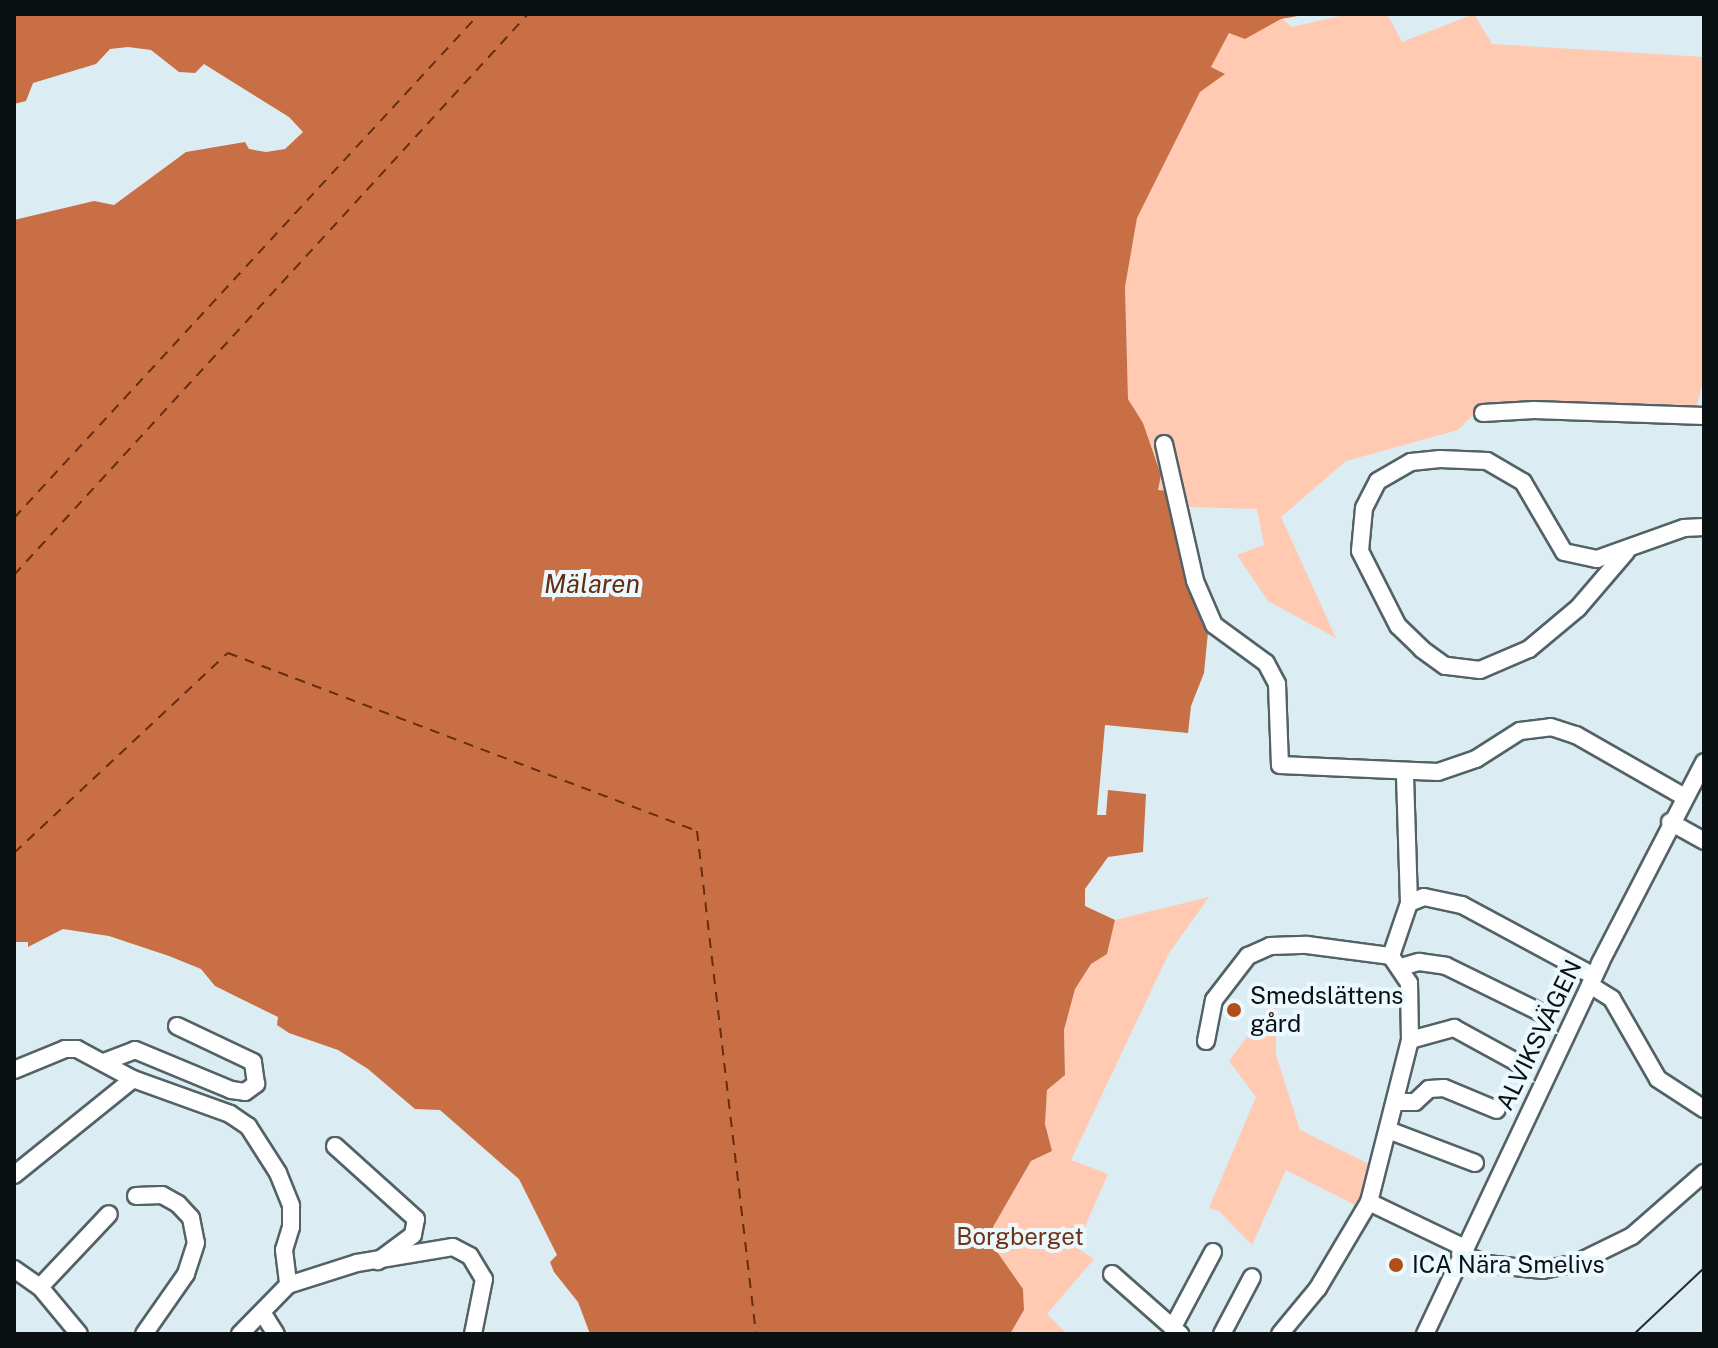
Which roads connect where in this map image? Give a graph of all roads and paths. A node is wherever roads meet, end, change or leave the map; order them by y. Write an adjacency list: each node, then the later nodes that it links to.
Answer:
1 (1483, 413): 2 (street)
2 (1704, 416)
3 (1164, 444): 7 (street)
4 (1704, 527): 5 (street)
5 (1626, 552): 5 (street)
6 (1704, 762): 8 (street, ALVIKSVÄGEN)
7 (1405, 773): 8 (street); 11 (street)
8 (1683, 796): 9 (street, ALVIKSVÄGEN)
9 (1670, 822): 10 (street); 13 (street, ALVIKSVÄGEN)
10 (1704, 841)
11 (1409, 903): 12 (street); 13 (street)
12 (1396, 962): 14 (street); 16 (street); 17 (street)
13 (1592, 980): 23 (street); 33 (street, ALVIKSVÄGEN)
14 (1544, 1014)
15 (177, 1026): 18 (street)
16 (1410, 1040): 19 (street); 22 (street)
17 (1206, 1041)
18 (104, 1062): 20 (street); 21 (street)
19 (1520, 1064)
20 (14, 1070)
21 (133, 1079): 29 (street); 39 (street)
22 (1396, 1102): 24 (street); 25 (street)
23 (1704, 1109)
24 (1497, 1110)
25 (1388, 1130): 27 (street); 31 (street)
26 (335, 1146): 35 (street)
27 (1475, 1163)
28 (1704, 1173): 33 (street)
29 (14, 1175)
30 (136, 1196): 43 (street)
31 (1369, 1202): 33 (street); 49 (street)
32 (109, 1214): 40 (street)
33 (1462, 1250): 50 (street, ALVIKSVÄGEN)
34 (1213, 1252): 42 (street)
35 (377, 1262): 39 (street); 47 (street)
36 (14, 1269): 40 (street)
37 (1112, 1274): 42 (street)
38 (1252, 1277): 48 (street)
39 (288, 1285): 41 (street)
40 (40, 1287): 44 (street)
41 (262, 1312): 45 (street); 46 (street)
42 (1177, 1331)
43 (146, 1333)
44 (79, 1334)
45 (240, 1334)
46 (276, 1334)
47 (473, 1334)
48 (1222, 1334)
49 (1280, 1334)
50 (1425, 1334)

